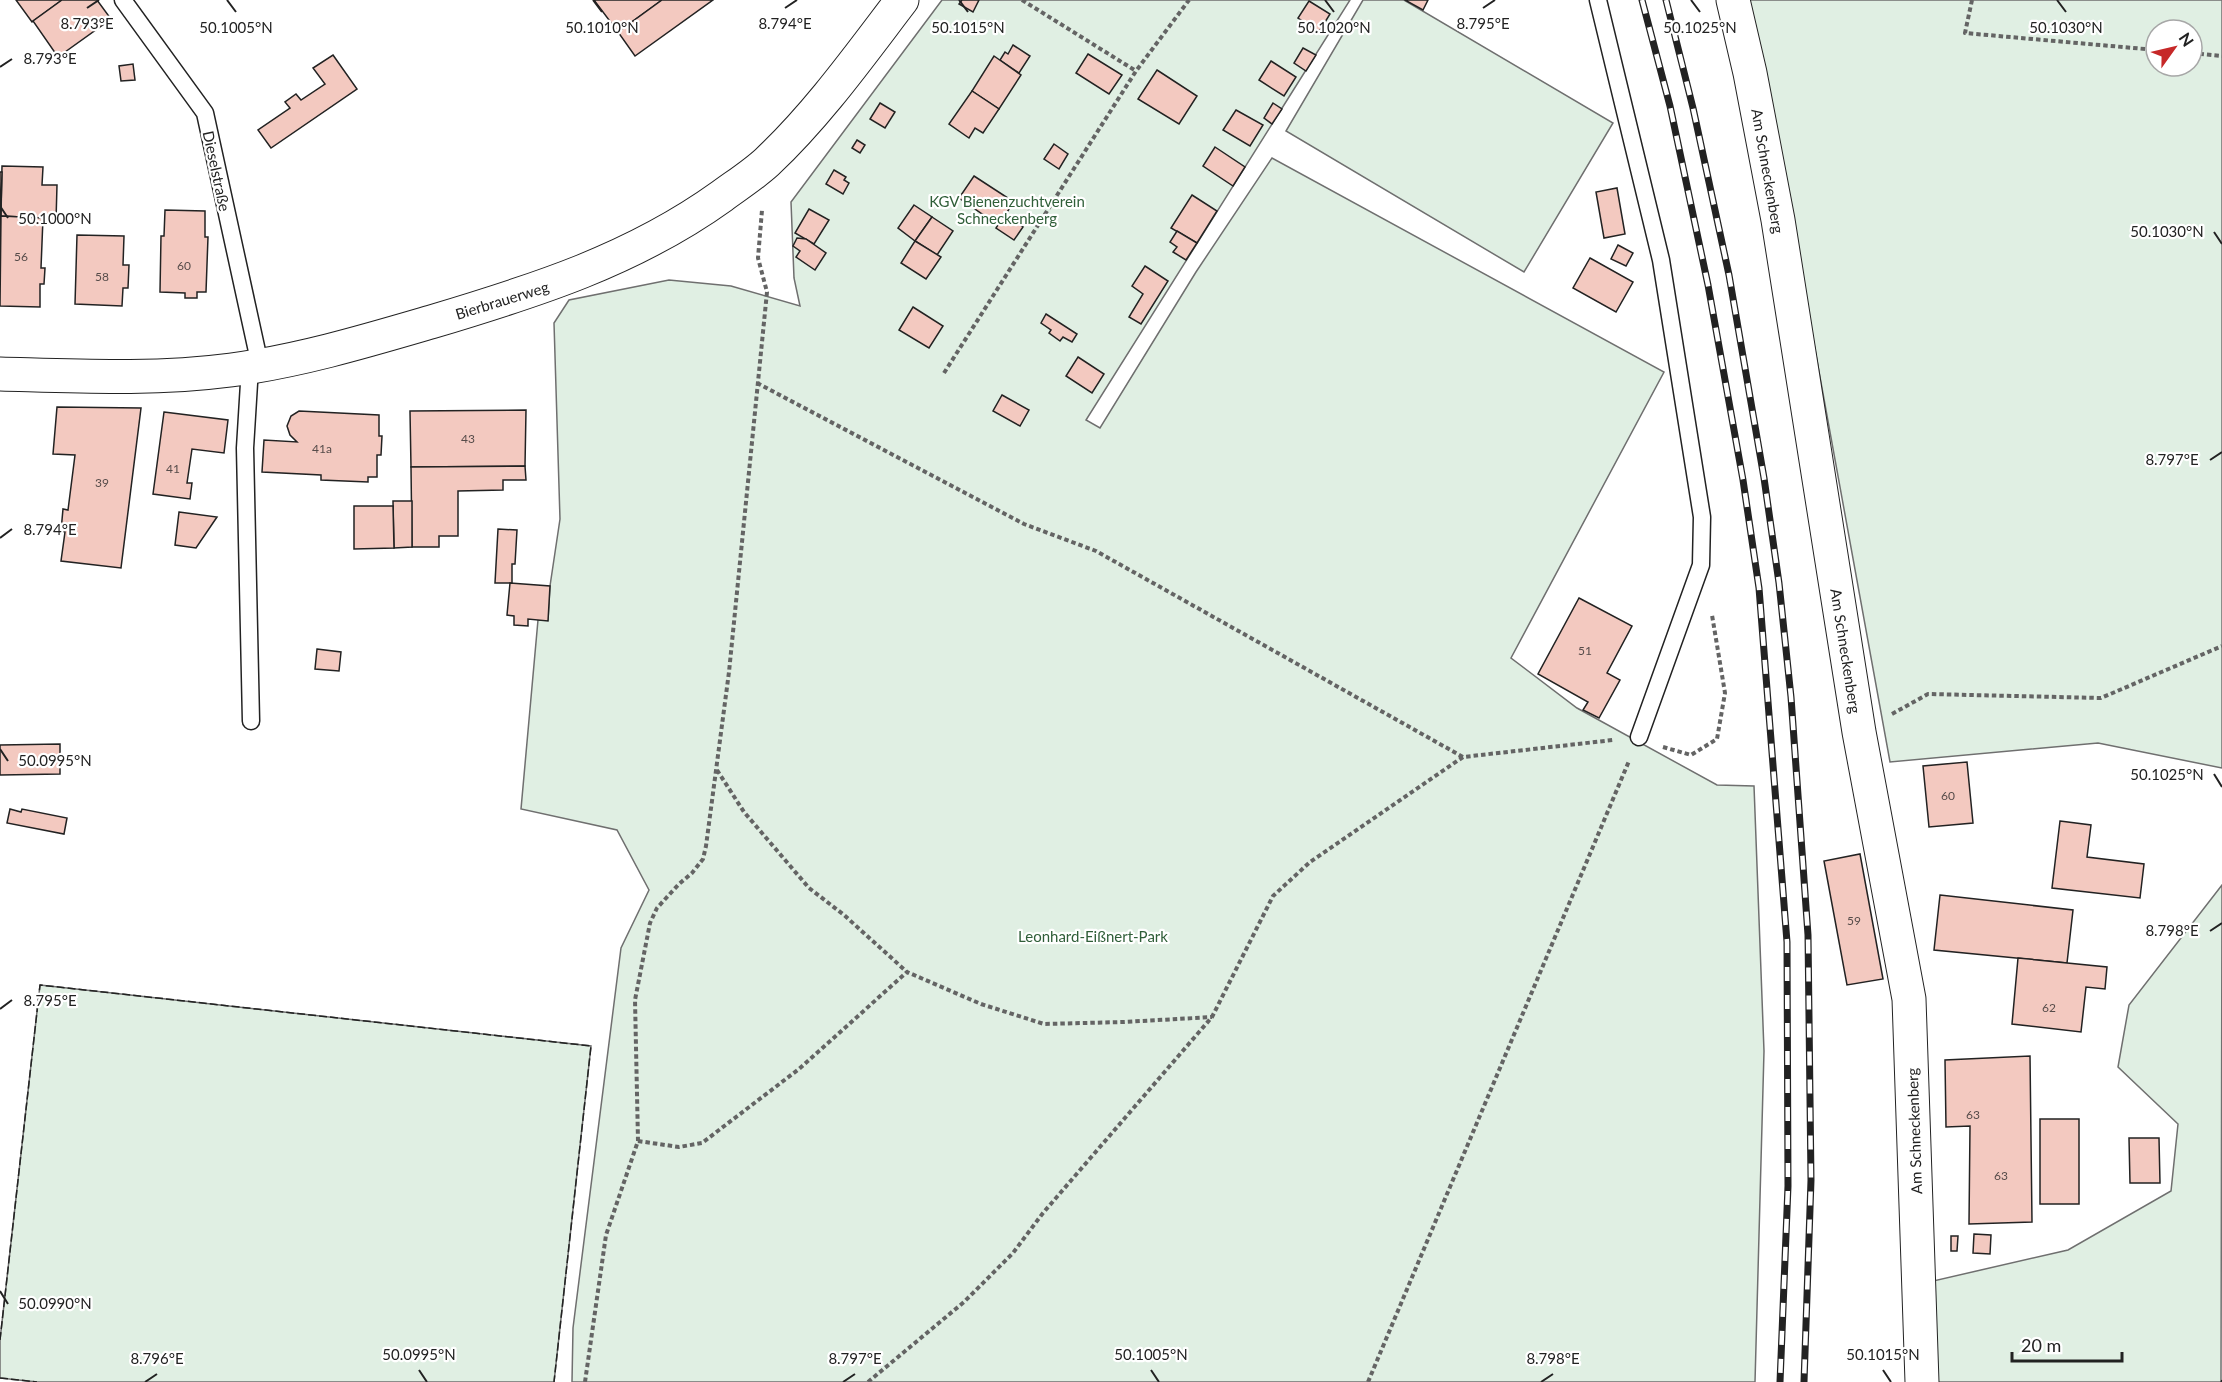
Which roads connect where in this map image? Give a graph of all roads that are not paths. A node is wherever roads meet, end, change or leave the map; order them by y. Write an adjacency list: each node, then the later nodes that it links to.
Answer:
1 (123, 0): 5 (lane, Dieselstraße)
2 (902, 0): 5 (street, Bierbrauerweg)
3 (1598, 0): 8 (lane)
4 (1733, 0): 9 (street, Am Schneckenberg)
5 (255, 366): 6 (street, Bierbrauerweg); 7 (lane, Dieselstraße)
6 (0, 374)
7 (251, 721)
8 (1639, 737)
9 (1922, 1382)

